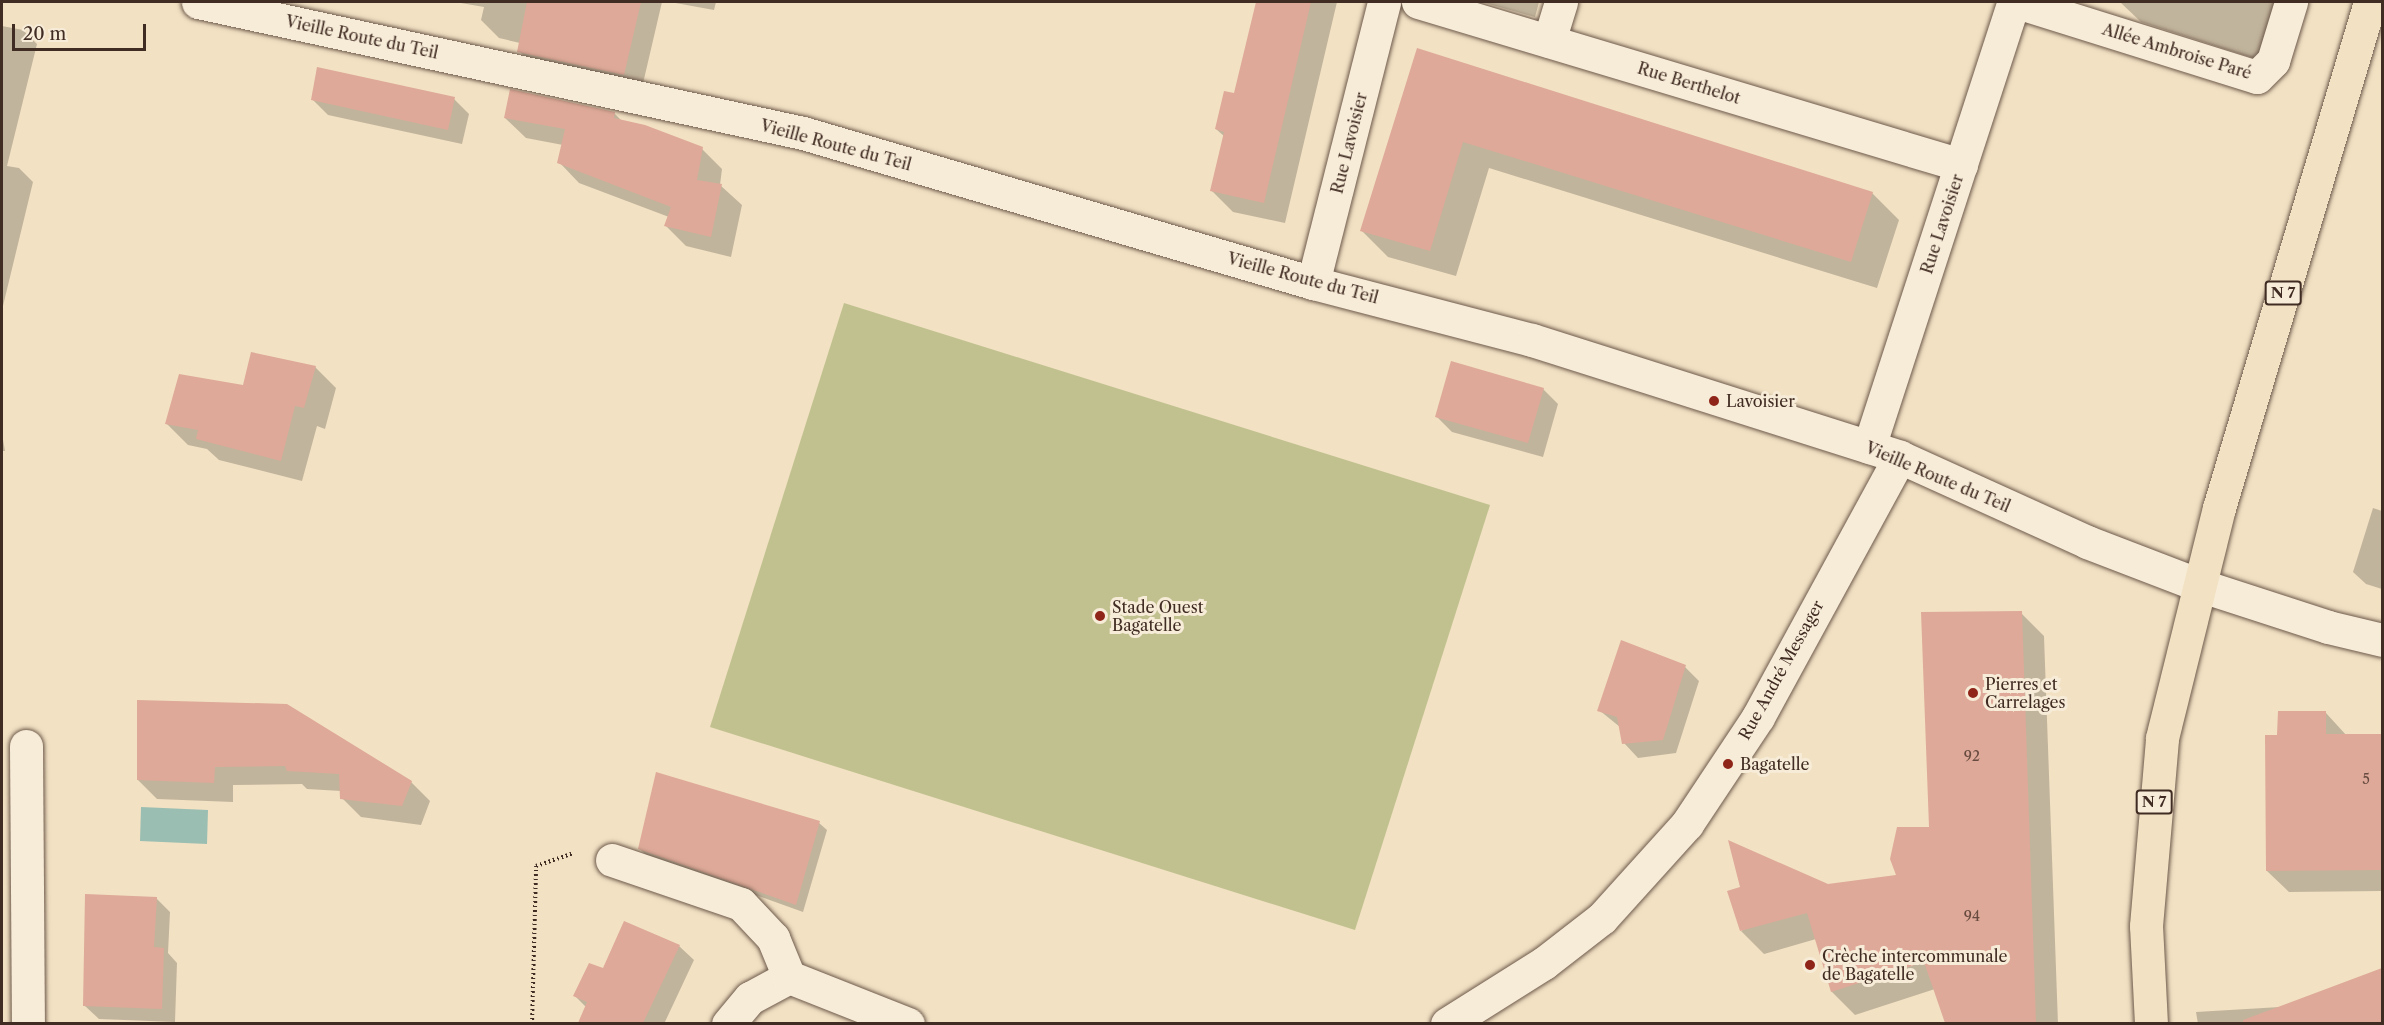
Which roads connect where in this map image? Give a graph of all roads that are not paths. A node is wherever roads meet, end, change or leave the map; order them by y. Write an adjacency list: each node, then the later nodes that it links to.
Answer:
1 (198, 2): 10 (street, Vieille Route du Teil)
2 (1384, 2): 10 (street, Rue Lavoisier)
3 (1418, 2): 8 (street, Rue Berthelot)
4 (1561, 2): 8 (street)
5 (2016, 2): 6 (street, Allée Ambroise Paré); 9 (street, Rue Lavoisier)
6 (2290, 2)
7 (2370, 2): 13 (main road, N 7)
8 (1549, 41): 9 (street, Rue Berthelot)
9 (1961, 165): 11 (street, Rue Lavoisier)
10 (1313, 283): 11 (street, Vieille Route du Teil)
11 (1869, 447): 12 (street, Vieille Route du Teil)
12 (1900, 457): 13 (street, Vieille Route du Teil); 21 (street, Rue André Messager)
13 (2199, 585): 14 (street, Vieille Route du Teil); 22 (main road, N 7)
14 (2382, 640)
15 (26, 746): 18 (street)
16 (612, 860): 17 (street)
17 (789, 977): 19 (street); 20 (street)
18 (28, 1023)
19 (728, 1023)
20 (908, 1023)
21 (1447, 1023)
22 (2151, 1023)

